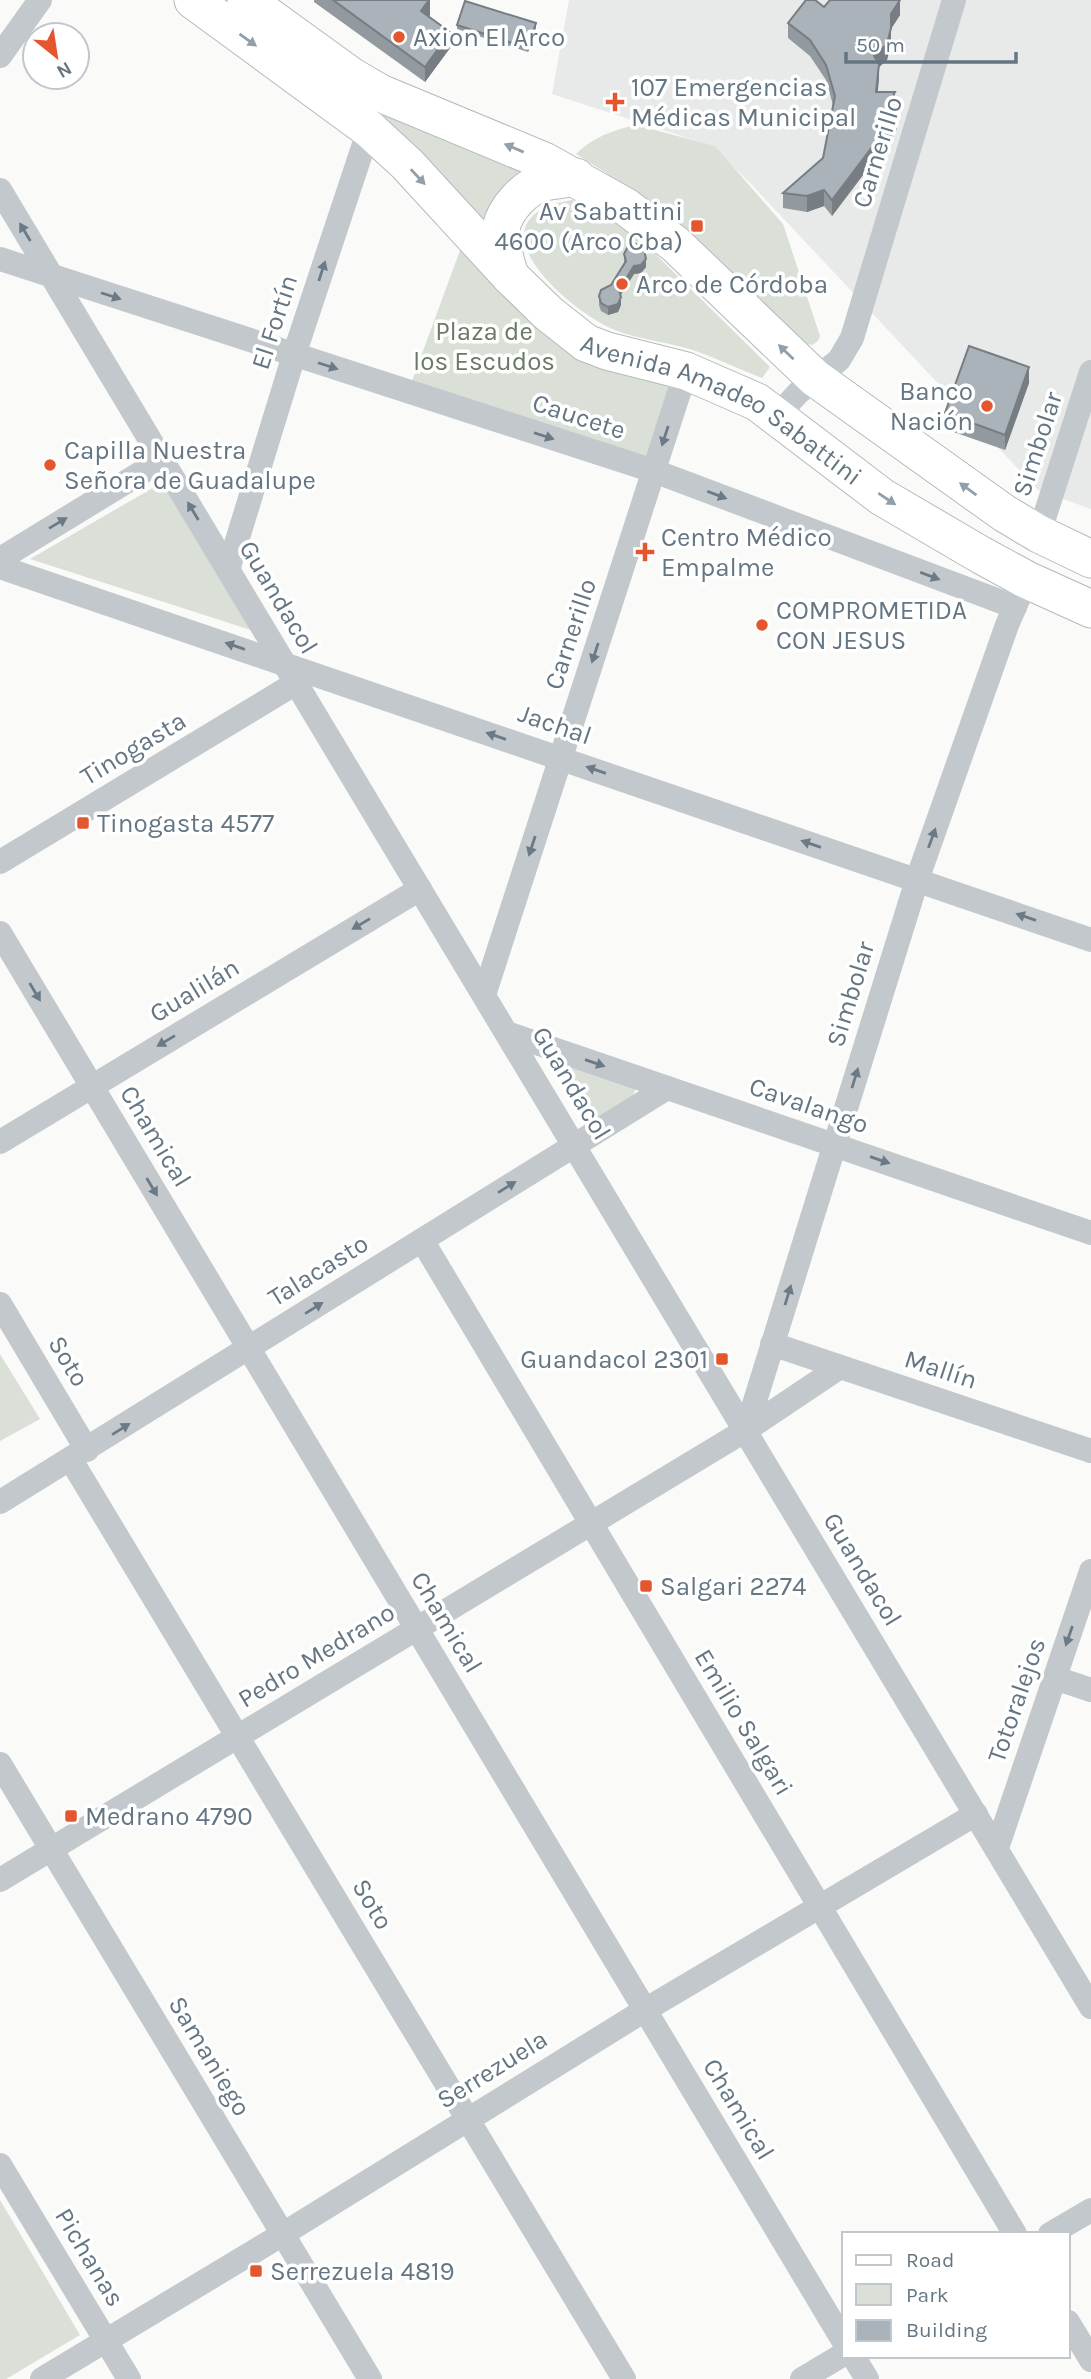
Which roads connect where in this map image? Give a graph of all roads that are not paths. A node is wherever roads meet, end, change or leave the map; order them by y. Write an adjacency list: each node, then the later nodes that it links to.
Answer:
1 (40, 0): 5 (street)
2 (193, 0): 7 (main road, Avenida Amadeo Sabattini, one-way to 7)
3 (246, 0): 6 (main road)
4 (954, 0): 16 (street, Carnerillo)
5 (0, 56)
6 (380, 93): 7 (street, El Fortín); 8 (main road, one-way to 6)
7 (369, 129): 12 (main road, Avenida Amadeo Sabattini, one-way to 12); 13 (street, El Fortín, one-way to 7)
8 (576, 177): 12 (main road); 16 (main road, one-way to 8)
9 (0, 190): 11 (street, Guandacol, one-way to 9)
10 (0, 259): 11 (street, Caucete)
11 (52, 276): 13 (street, Caucete, one-way to 13); 18 (street, Guandacol)
12 (510, 276): 14 (main road, Avenida Amadeo Sabattini)
13 (294, 355): 19 (street, Caucete, one-way to 19); 24 (street, El Fortín)
14 (686, 371): 17 (main road, Avenida Amadeo Sabattini); 19 (street, Carnerillo, one-way to 19)
15 (1091, 372): 20 (street, Simbolar)
16 (815, 378): 17 (street, Carnerillo); 20 (main road, one-way to 16)
17 (777, 416): 25 (main road, Avenida Amadeo Sabattini, one-way to 25)
18 (162, 460): 21 (street, one-way to 18); 24 (street, Guandacol, one-way to 18)
19 (654, 471): 25 (street, Caucete, one-way to 25); 28 (street, Carnerillo, one-way to 28)
20 (1039, 534): 22 (main road)
21 (0, 559)
22 (1091, 559)
23 (0, 567): 27 (street, Jachal, one-way to 23)
24 (228, 570): 27 (street, Guandacol)
25 (1021, 593): 26 (main road, Avenida Amadeo Sabattini); 30 (street, Simbolar, one-way to 25)
26 (1091, 609)
27 (290, 673): 28 (street, Jachal, one-way to 27); 29 (street, Tinogasta); 31 (street, Guandacol)
28 (561, 758): 30 (street, Jachal, one-way to 28); 34 (street, Carnerillo, one-way to 34)
29 (0, 862)
30 (917, 880): 33 (street, Jachal, one-way to 30); 40 (street, Simbolar, one-way to 30)
31 (420, 888): 34 (street, Guandacol); 36 (street, Gualilán, one-way to 36)
32 (0, 933): 36 (street, Chamical, one-way to 36)
33 (1091, 940)
34 (484, 995): 35 (street, Guandacol)
35 (507, 1033): 37 (street, Cavalango, one-way to 37); 39 (street, Guandacol)
36 (91, 1086): 38 (street, Gualilán); 45 (street, Chamical, one-way to 45)
37 (667, 1088): 39 (street, Talacasto); 40 (street, Cavalango)
38 (0, 1142)
39 (574, 1145): 42 (street, Talacasto, one-way to 39); 47 (street, Guandacol)
40 (834, 1145): 41 (street, Cavalango, one-way to 41); 44 (street, Simbolar, one-way to 40)
41 (1091, 1233)
42 (422, 1240): 45 (street, Talacasto, one-way to 42); 51 (street, Emilio Salgari)
43 (0, 1304): 49 (street, Soto)
44 (772, 1344): 46 (street, Mallín); 47 (street, Simbolar)
45 (248, 1349): 49 (street, Talacasto, one-way to 45); 53 (street, Chamical)
46 (840, 1367): 47 (street, Pedro Medrano); 48 (street, Mallín)
47 (746, 1430): 51 (street, Pedro Medrano); 58 (street, Guandacol)
48 (1091, 1451)
49 (79, 1455): 50 (street, Talacasto); 56 (street, Soto)
50 (0, 1503)
51 (590, 1524): 53 (street, Pedro Medrano); 62 (street, Emilio Salgari)
52 (1091, 1571): 54 (street, Totoralejos, one-way to 54)
53 (416, 1629): 56 (street, Pedro Medrano); 64 (street, Chamical)
54 (1055, 1678): 55 (street); 59 (street, Totoralejos)
55 (1091, 1690)
56 (237, 1737): 60 (street, Pedro Medrano); 65 (street, Soto)
57 (0, 1764): 60 (street, Samaniego)
58 (976, 1814): 59 (street, Guandacol); 62 (street, Serrezuela)
59 (997, 1848): 63 (street, Guandacol)
60 (51, 1849): 61 (street, Pedro Medrano); 70 (street, Samaniego)
61 (0, 1880)
62 (819, 1905): 64 (street, Serrezuela); 68 (street, Emilio Salgari)
63 (1091, 2007)
64 (645, 2010): 65 (street, Serrezuela); 72 (street, Chamical)
65 (468, 2119): 70 (street, Serrezuela); 80 (street, Soto)
66 (0, 2165): 73 (street, Pichanas)
67 (1091, 2210): 69 (street)
68 (1015, 2232)
69 (1053, 2232)
70 (283, 2234): 73 (street, Serrezuela); 79 (street, Samaniego)
71 (1070, 2325): 76 (street)
72 (842, 2339)
73 (106, 2341): 77 (street, Serrezuela); 78 (street, Pichanas)
74 (842, 2355): 81 (street)
75 (854, 2358): 82 (street)
76 (1091, 2360)
77 (42, 2379)
78 (129, 2379)
79 (370, 2379)
80 (624, 2379)
81 (802, 2379)
82 (867, 2379)

